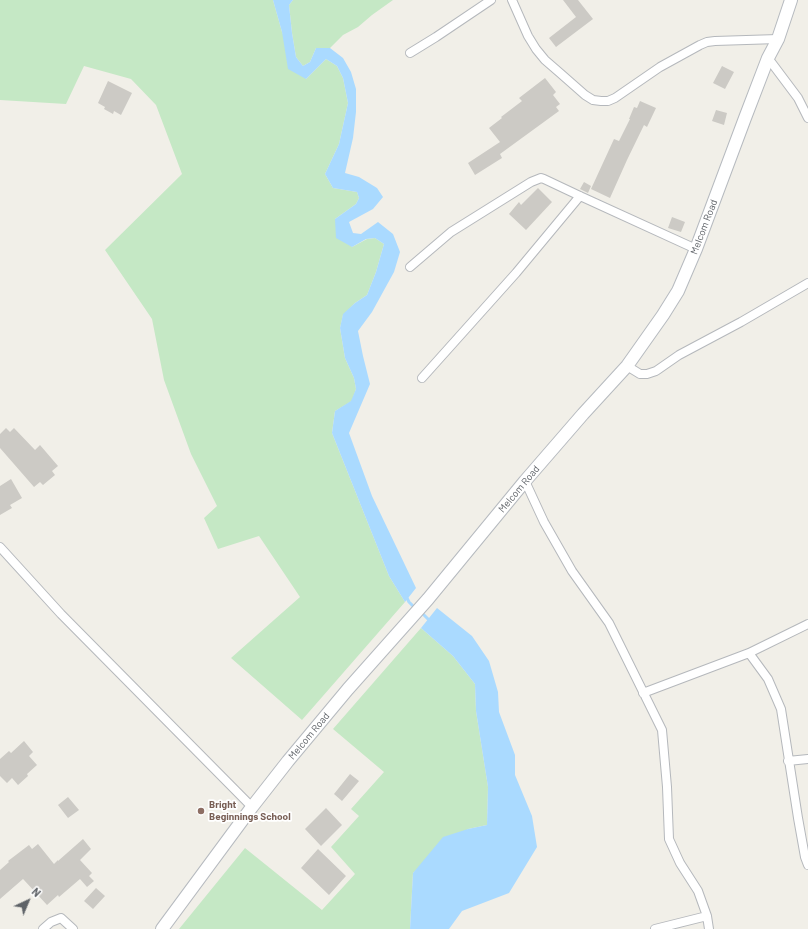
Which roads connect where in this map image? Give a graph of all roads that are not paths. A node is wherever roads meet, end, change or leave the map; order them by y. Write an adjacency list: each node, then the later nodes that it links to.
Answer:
1 (491, 0): 5 (street)
2 (512, 0): 4 (street)
3 (791, 0): 4 (main road, Melcom Road)
4 (778, 39): 6 (main road, Melcom Road)
5 (410, 53)
6 (768, 58): 7 (street); 9 (main road, Melcom Road)
7 (808, 118)
8 (580, 196): 9 (street); 10 (street); 13 (street)
9 (696, 250): 12 (main road, Melcom Road)
10 (410, 267)
11 (808, 283): 12 (street)
12 (627, 366): 14 (main road, Melcom Road)
13 (422, 378)
14 (525, 481): 18 (street); 21 (main road, Melcom Road)
15 (1, 551): 21 (street)
16 (808, 624): 17 (street)
17 (749, 653): 18 (street); 20 (street)
18 (643, 693): 23 (street)
19 (808, 759): 20 (street)
20 (788, 761): 22 (street)
21 (252, 807): 26 (main road, Melcom Road)
22 (808, 864)
23 (707, 916): 27 (street); 28 (street)
24 (43, 929): 25 (street)
25 (73, 929)
26 (162, 929)
27 (655, 929)
28 (709, 929)

